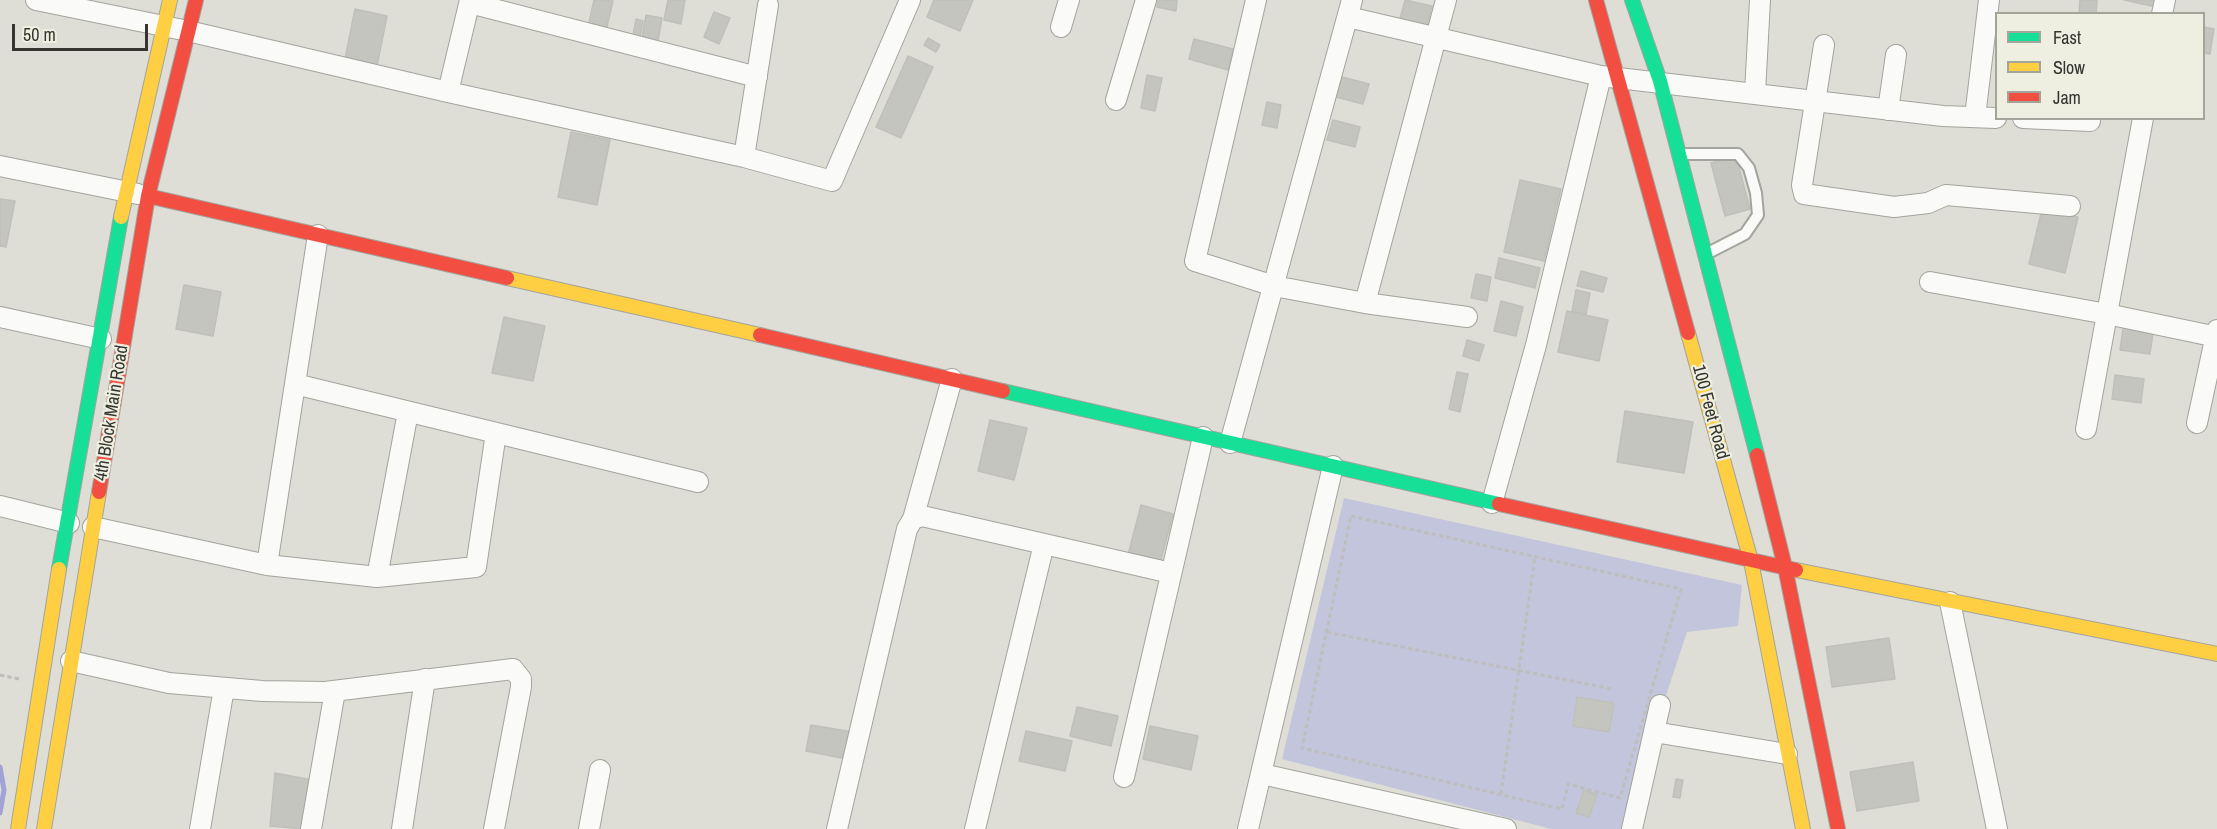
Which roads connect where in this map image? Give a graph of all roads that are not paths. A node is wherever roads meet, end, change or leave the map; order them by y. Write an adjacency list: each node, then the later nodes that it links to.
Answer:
1 (36, 0): 16 (street)
2 (170, 0): 16 (street, 4th Block Main Road)
3 (196, 0): 18 (street, 4th Block Main Road)
4 (910, 0): 37 (street)
5 (1069, 0): 17 (street)
6 (1146, 0): 28 (street)
7 (1256, 0): 45 (street)
8 (1446, 0): 20 (street)
9 (1596, 0): 24 (street, 100 Feet Road)
10 (1632, 0): 25 (street, 100 Feet Road)
11 (1760, 0): 27 (street)
12 (1989, 0): 19 (street)
13 (470, 1): 23 (street); 26 (street)
14 (768, 5): 23 (street)
15 (1350, 9): 20 (street); 45 (street)
16 (164, 26): 18 (street); 39 (street, 4th Block Main Road)
17 (1061, 27)
18 (188, 31): 26 (street); 40 (street, 4th Block Main Road)
19 (1991, 37): 31 (street)
20 (1435, 38): 24 (street); 46 (street)
21 (1824, 45): 29 (street)
22 (1896, 55): 30 (street)
23 (757, 77): 37 (street)
24 (1608, 78): 25 (street); 62 (street); 68 (street, 100 Feet Road)
25 (1659, 81): 27 (street); 36 (street, 100 Feet Road)
26 (448, 92): 37 (street)
27 (1755, 93): 29 (street)
28 (1116, 100)
29 (1815, 101): 30 (street); 41 (street)
30 (1888, 110): 31 (street)
31 (1975, 117): 32 (street)
32 (1995, 118)
33 (2067, 120): 35 (street)
34 (2143, 120): 47 (street)
35 (2090, 121)
36 (1677, 154): 43 (street, 100 Feet Road); 43 (lane)
37 (744, 157)
38 (0, 166): 39 (street)
39 (126, 190): 40 (street); 51 (street, 4th Block Main Road)
40 (147, 196): 42 (street); 66 (street, 4th Block Main Road)
41 (2070, 206)
42 (318, 235): 52 (street); 53 (street)
43 (1706, 254): 70 (street, 100 Feet Road)
44 (1930, 282): 47 (street)
45 (1274, 286): 46 (street); 59 (street)
46 (1365, 303): 49 (street)
47 (2107, 314): 50 (street); 56 (street)
48 (0, 317): 51 (street)
49 (1467, 317)
50 (2217, 335): 55 (street)
51 (101, 339): 65 (street, 4th Block Main Road)
52 (952, 379): 58 (street); 64 (street)
53 (295, 384): 54 (street); 69 (street)
54 (408, 412): 57 (street); 72 (street)
55 (2197, 423)
56 (2085, 429)
57 (496, 433): 61 (street); 72 (street)
58 (1203, 437): 59 (street); 71 (street)
59 (1230, 443): 60 (street)
60 (1333, 466): 62 (street); 83 (street)
61 (698, 482)
62 (1492, 503): 68 (street)
63 (0, 506): 65 (street)
64 (913, 519): 67 (street); 92 (street)
65 (69, 523): 85 (street, 4th Block Main Road)
66 (93, 527): 69 (street); 75 (street, 4th Block Main Road)
67 (1044, 544): 71 (street); 93 (street)
68 (1751, 561): 70 (street); 81 (street, 100 Feet Road)
69 (267, 565): 72 (street)
70 (1785, 567): 73 (street); 98 (street, 100 Feet Road)
71 (1171, 573): 84 (street)
72 (377, 577)
73 (1950, 602): 74 (street); 99 (street)
74 (2217, 654)
75 (71, 661): 77 (street); 86 (street, 4th Block Main Road)
76 (425, 679): 78 (street); 89 (street); 90 (street)
77 (224, 688): 78 (street); 87 (street)
78 (335, 691): 88 (street)
79 (1660, 705): 80 (street)
80 (1654, 732): 81 (street); 96 (street)
81 (1787, 754): 97 (street, 100 Feet Road)
82 (600, 770): 91 (street)
83 (1262, 774): 94 (street); 95 (street)
84 (1124, 777)
85 (18, 829)
86 (44, 829)
87 (200, 829)
88 (311, 829)
89 (402, 829)
90 (495, 829)
91 (589, 829)
92 (837, 829)
93 (975, 829)
94 (1248, 829)
95 (1506, 829)
96 (1632, 829)
97 (1803, 829)
98 (1838, 829)
99 (1997, 829)

